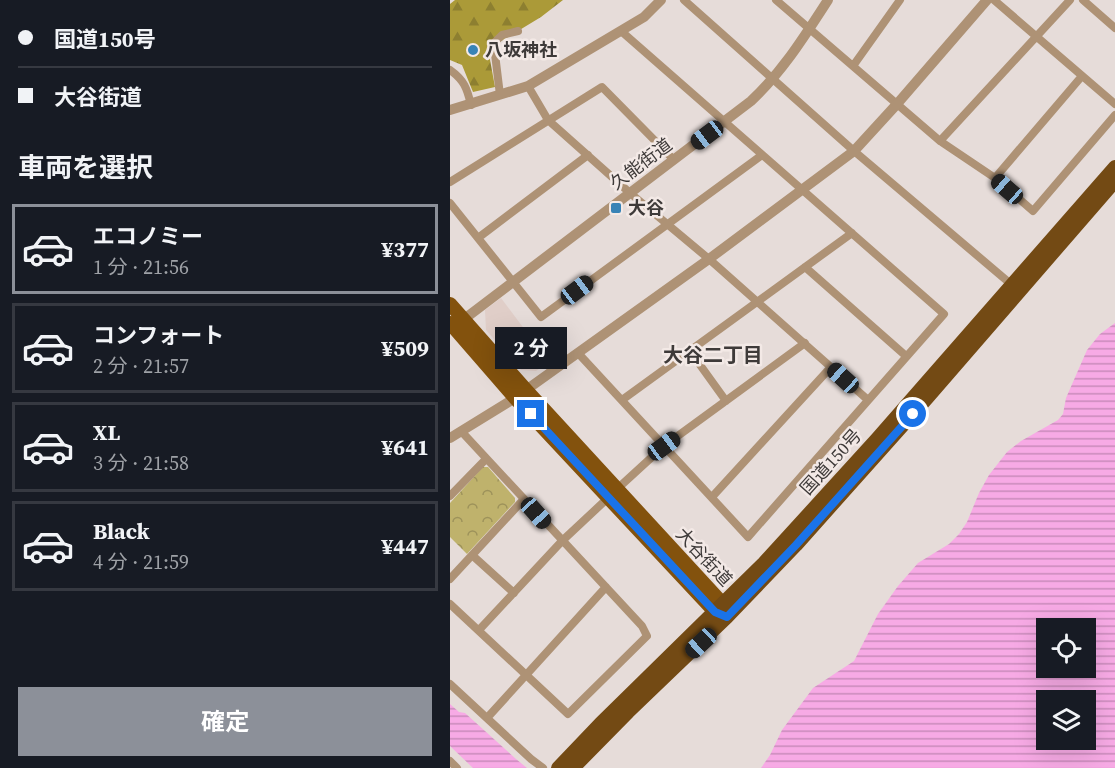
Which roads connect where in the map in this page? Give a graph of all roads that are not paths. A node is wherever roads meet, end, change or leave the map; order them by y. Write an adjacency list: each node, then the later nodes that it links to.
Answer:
1 (661, 0): 13 (street)
2 (684, 0): 18 (street)
3 (776, 0): 11 (street)
4 (828, 0): 11 (street, 久能街道)
5 (900, 0): 15 (street)
6 (987, 0): 21 (street)
7 (994, 0): 14 (street)
8 (1070, 0): 14 (street)
9 (1083, 0): 10 (street)
10 (1115, 28)
11 (809, 29): 15 (street); 18 (street, 久能街道)
12 (518, 31): 20 (street)
13 (621, 31): 19 (street); 27 (street)
14 (1036, 37): 17 (street); 28 (street)
15 (853, 66): 21 (street)
16 (450, 70): 23 (street)
17 (1082, 76): 22 (street); 34 (street)
18 (773, 79): 27 (street, 久能街道); 29 (street)
19 (528, 86): 20 (street); 26 (street)
20 (500, 95): 23 (street)
21 (897, 104): 28 (street); 29 (street)
22 (1115, 104)
23 (471, 105): 24 (street)
24 (450, 110)
25 (1115, 115): 34 (street)
26 (548, 120): 31 (street); 32 (street); 36 (street)
27 (723, 122): 30 (street); 32 (street, 久能街道)
28 (940, 141): 34 (street)
29 (854, 150): 37 (street); 46 (street)
30 (762, 154): 37 (street); 40 (street)
31 (588, 155): 38 (street); 42 (street)
32 (674, 160): 38 (street, 久能街道)
33 (1115, 167): 46 (highway, 国道150号)
34 (994, 178)
35 (1115, 181): 73 (highway, 国道150号)
36 (450, 182)
37 (803, 190): 41 (street); 43 (street)
38 (630, 193): 40 (street); 45 (street, 久能街道)
39 (450, 203): 42 (street)
40 (667, 224): 43 (street); 45 (street)
41 (852, 233): 44 (street); 53 (street)
42 (478, 238): 45 (street)
43 (709, 259): 47 (street); 52 (street)
44 (805, 267): 47 (street); 53 (street)
45 (513, 283): 49 (street, 久能街道)
46 (1012, 285): 73 (highway, 国道150号)
47 (758, 302): 50 (street); 51 (street)
48 (450, 304): 49 (main road, 大谷街道)
49 (454, 325): 55 (main road, 大谷街道)
50 (805, 343): 54 (street); 58 (street)
51 (690, 351): 56 (street); 58 (street)
52 (578, 353): 55 (street); 56 (street)
53 (906, 356): 57 (street)
54 (831, 367): 57 (street); 65 (street)
55 (521, 394): 59 (street); 63 (main road, 大谷街道)
56 (622, 400): 61 (street)
57 (868, 400): 65 (street)
58 (726, 401): 61 (street)
59 (461, 431): 60 (street); 62 (street)
60 (450, 438)
61 (664, 446): 63 (street); 65 (street)
62 (486, 459): 64 (street); 66 (street)
63 (613, 493): 67 (street); 73 (main road, 大谷街道)
64 (450, 496)
65 (712, 497)
66 (524, 499): 67 (street); 68 (street)
67 (562, 541): 70 (street); 71 (street)
68 (472, 555): 69 (street); 71 (street)
69 (450, 579)
70 (606, 587): 75 (street); 75 (street)
71 (514, 593): 74 (street)
72 (450, 604): 74 (street)
73 (722, 611): 81 (highway, 国道150号); 82 (highway, 国道150号)
74 (479, 630): 75 (street)
75 (525, 675): 77 (street)
76 (450, 684): 77 (street)
77 (487, 718): 80 (street)
78 (450, 761): 79 (street)
79 (457, 768)
80 (543, 768)
81 (558, 768)
82 (573, 768)

